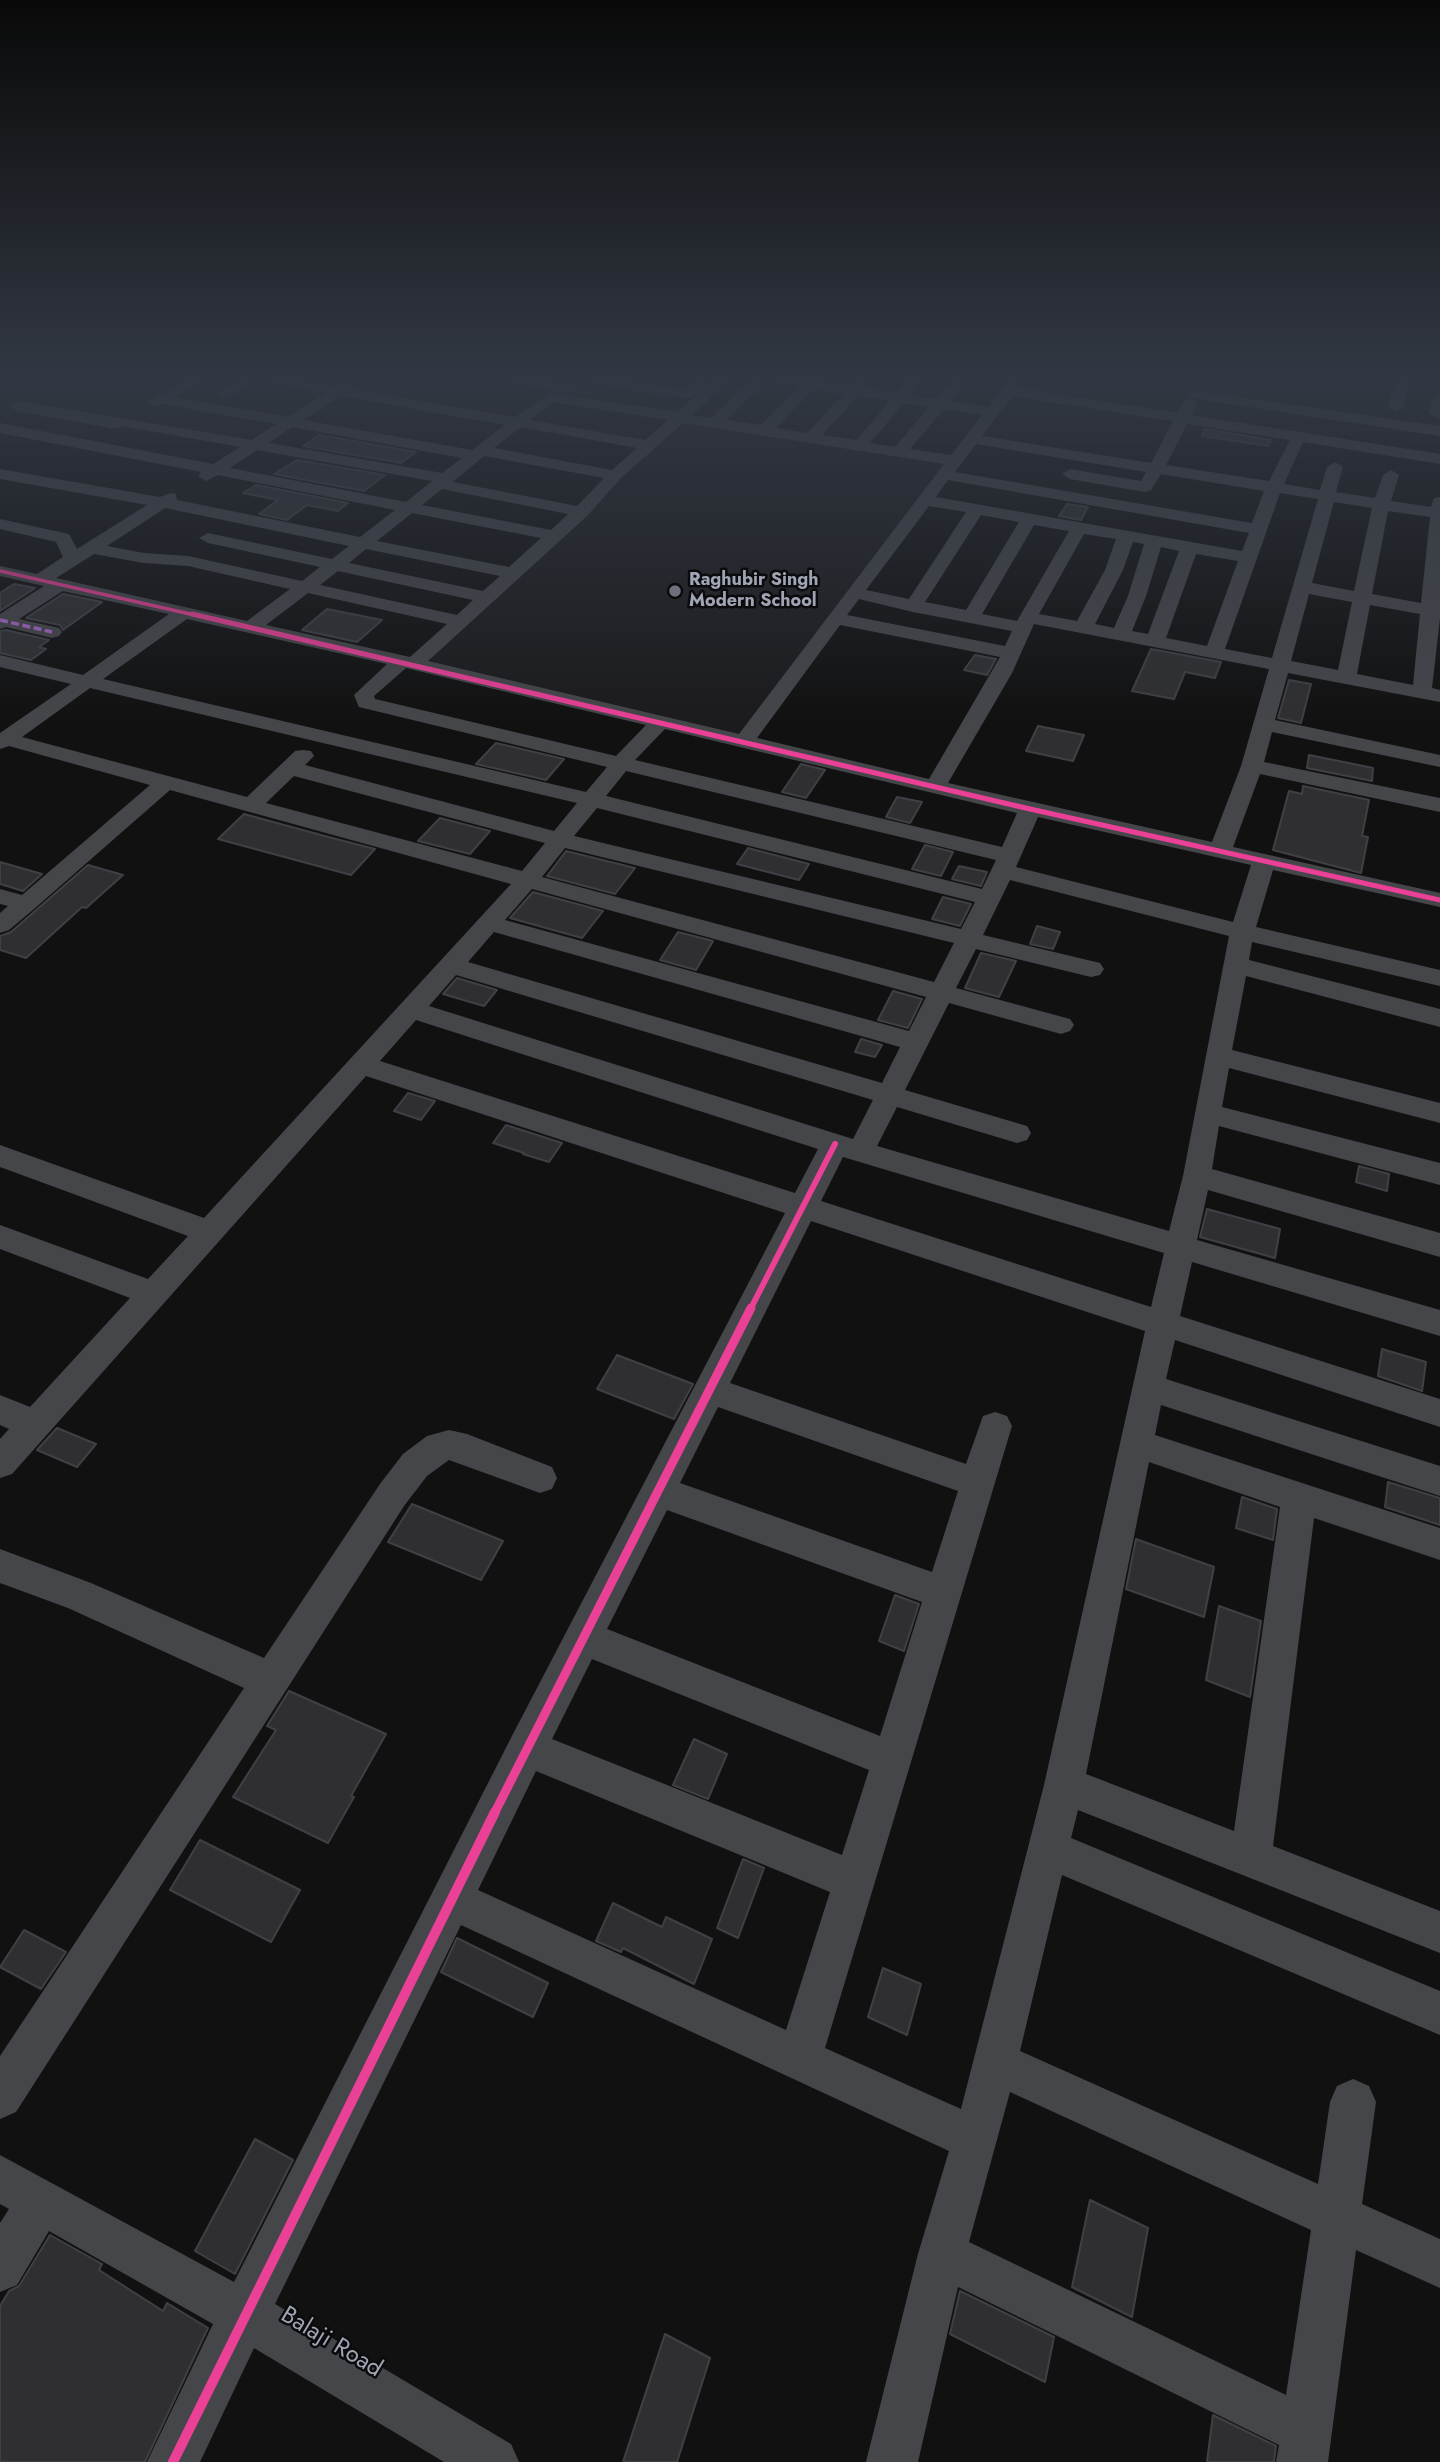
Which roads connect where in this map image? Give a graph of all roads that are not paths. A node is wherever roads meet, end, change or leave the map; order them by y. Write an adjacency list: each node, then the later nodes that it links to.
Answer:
1 (111, 494): 15 (street)
2 (177, 494): 15 (street)
3 (340, 494): 17 (street)
4 (426, 494): 17 (street)
5 (513, 494): 21 (street)
6 (600, 494): 21 (street)
7 (931, 494): 14 (street)
8 (1047, 494): 19 (street)
9 (1142, 494): 19 (street)
10 (1272, 494): 25 (street)
11 (1315, 494): 13 (street)
12 (1385, 494): 16 (street)
13 (1328, 496): 16 (street); 40 (street)
14 (926, 500): 18 (street); 41 (street)
15 (164, 503): 30 (street); 31 (street)
16 (1381, 505): 20 (street); 43 (street)
17 (409, 507): 26 (street); 30 (street)
18 (976, 510): 22 (street); 44 (street)
19 (1134, 510): 25 (street); 27 (street)
20 (1439, 510): 45 (street)
21 (581, 512): 26 (street)
22 (1029, 519): 24 (street); 47 (street)
23 (0, 524): 34 (street)
24 (1079, 528): 27 (street); 51 (street)
25 (1260, 530): 33 (street)
26 (552, 535): 37 (street)
27 (1123, 536): 29 (street); 53 (street)
28 (208, 538): 35 (street)
29 (1154, 541): 32 (street); 55 (street)
30 (363, 543): 35 (street); 37 (street)
31 (91, 548): 34 (street); 39 (street)
32 (1189, 548): 33 (street); 56 (street)
33 (1249, 558): 58 (street)
34 (74, 559): 38 (street)
35 (335, 565): 39 (street); 42 (street)
36 (0, 571): 38 (street)
37 (511, 573): 42 (street)
38 (49, 583): 46 (street); 49 (street)
39 (305, 587): 50 (street); 52 (street)
40 (1301, 587): 43 (street); 61 (street)
41 (854, 593): 44 (street); 48 (street)
42 (485, 597): 50 (street)
43 (1362, 598): 45 (street); 62 (street)
44 (913, 606): 47 (street)
45 (1435, 611): 64 (street)
46 (183, 613): 52 (street); 63 (street)
47 (971, 617): 51 (street)
48 (836, 619): 57 (street); 69 (street)
49 (1, 621): 54 (street)
50 (460, 621): 60 (street)
51 (1026, 622): 53 (street); 57 (street)
52 (249, 628): 60 (street)
53 (1083, 628): 55 (street)
54 (52, 632)
55 (1120, 636): 56 (street)
56 (1156, 642): 58 (street)
57 (1011, 653): 75 (street)
58 (1214, 654): 61 (street)
59 (0, 661): 63 (street)
60 (408, 662): 65 (street); 71 (street)
61 (1278, 667): 62 (street); 66 (street)
62 (1346, 678): 64 (street)
63 (87, 682): 67 (street); 68 (street)
64 (1431, 694)
65 (659, 723): 69 (street); 71 (street)
66 (1263, 724): 70 (street); 72 (street)
67 (324, 736): 73 (street); 76 (street)
68 (3, 741): 74 (street)
69 (744, 742): 75 (street)
70 (1440, 761)
71 (620, 764): 76 (street); 83 (street)
72 (1252, 766): 77 (street); 81 (street)
73 (290, 768): 78 (street); 80 (street)
74 (165, 783): 78 (street); 88 (street)
75 (936, 785): 79 (street)
76 (593, 800): 80 (street); 86 (street)
77 (1440, 805)
78 (250, 806): 84 (street)
79 (1030, 809): 81 (street); 83 (street)
80 (561, 840): 84 (street); 92 (street)
81 (1220, 851): 82 (street)
82 (1264, 862): 87 (street); 91 (street)
83 (1007, 864): 86 (street); 91 (street)
84 (526, 882): 89 (street); 97 (street)
85 (0, 896): 88 (street)
86 (989, 898): 92 (street)
87 (1440, 900)
88 (26, 904): 90 (street)
89 (489, 923): 93 (street); 101 (street)
90 (0, 925)
91 (1242, 932): 94 (street); 96 (street)
92 (968, 937): 95 (street); 97 (street)
93 (450, 965): 98 (street); 104 (street)
94 (1236, 965): 99 (street); 102 (street)
95 (1091, 969)
96 (1440, 978)
97 (942, 992): 100 (street); 101 (street)
98 (411, 1009): 103 (street); 108 (street)
99 (1440, 1018)
100 (1061, 1025)
101 (916, 1042): 104 (street)
102 (1219, 1056): 105 (street); 106 (street)
103 (360, 1064): 112 (street); 113 (street)
104 (889, 1095): 107 (street); 108 (street)
105 (1207, 1113): 110 (street); 111 (street)
106 (1440, 1113)
107 (1017, 1133)
108 (847, 1148): 112 (street); 115 (street)
109 (3, 1162): 113 (street)
110 (1440, 1174)
111 (1197, 1176): 115 (street); 116 (street)
112 (802, 1208): 119 (street); 121 (street)
113 (208, 1231): 117 (street)
114 (0, 1237): 117 (street)
115 (1179, 1244): 118 (street); 119 (street)
116 (1440, 1245)
117 (152, 1293): 124 (street)
118 (1440, 1323)
119 (1163, 1324): 120 (street); 123 (street)
120 (1148, 1387): 126 (street); 129 (street)
121 (709, 1390): 130 (street); 131 (street)
122 (0, 1409): 124 (street)
123 (1440, 1413)
124 (34, 1425): 127 (street)
125 (995, 1426): 130 (street)
126 (1138, 1444): 132 (street); 140 (street)
127 (0, 1463)
128 (540, 1478): 137 (street)
129 (1440, 1481)
130 (978, 1483): 135 (street)
131 (658, 1491): 135 (street); 136 (street)
132 (1299, 1497): 133 (street); 142 (street)
133 (1440, 1544)
134 (0, 1566): 137 (street)
135 (944, 1593): 139 (street)
136 (583, 1637): 138 (street); 139 (street)
137 (272, 1681): 149 (street)
138 (527, 1748): 143 (street); 144 (street)
139 (892, 1760): 143 (street)
140 (1065, 1785): 141 (street); 142 (street)
141 (1049, 1849): 146 (street); 148 (street)
142 (1251, 1858): 145 (street)
143 (854, 1881): 147 (street)
144 (451, 1899): 147 (street); 157 (street)
145 (1440, 1932)
146 (1440, 2013)
147 (799, 2059): 151 (street)
148 (995, 2062): 151 (street); 153 (street)
149 (0, 2096)
150 (1353, 2102): 153 (street)
151 (976, 2140): 154 (street)
152 (20, 2189): 156 (street); 157 (street, Balaji Road)
153 (1337, 2217): 155 (street); 158 (street)
154 (942, 2253): 158 (street); 161 (street)
155 (1440, 2264)
156 (0, 2268)
157 (244, 2314): 159 (street); 160 (street, Balaji Road)
158 (1305, 2447)
159 (173, 2462)
160 (493, 2462)
161 (892, 2462)

